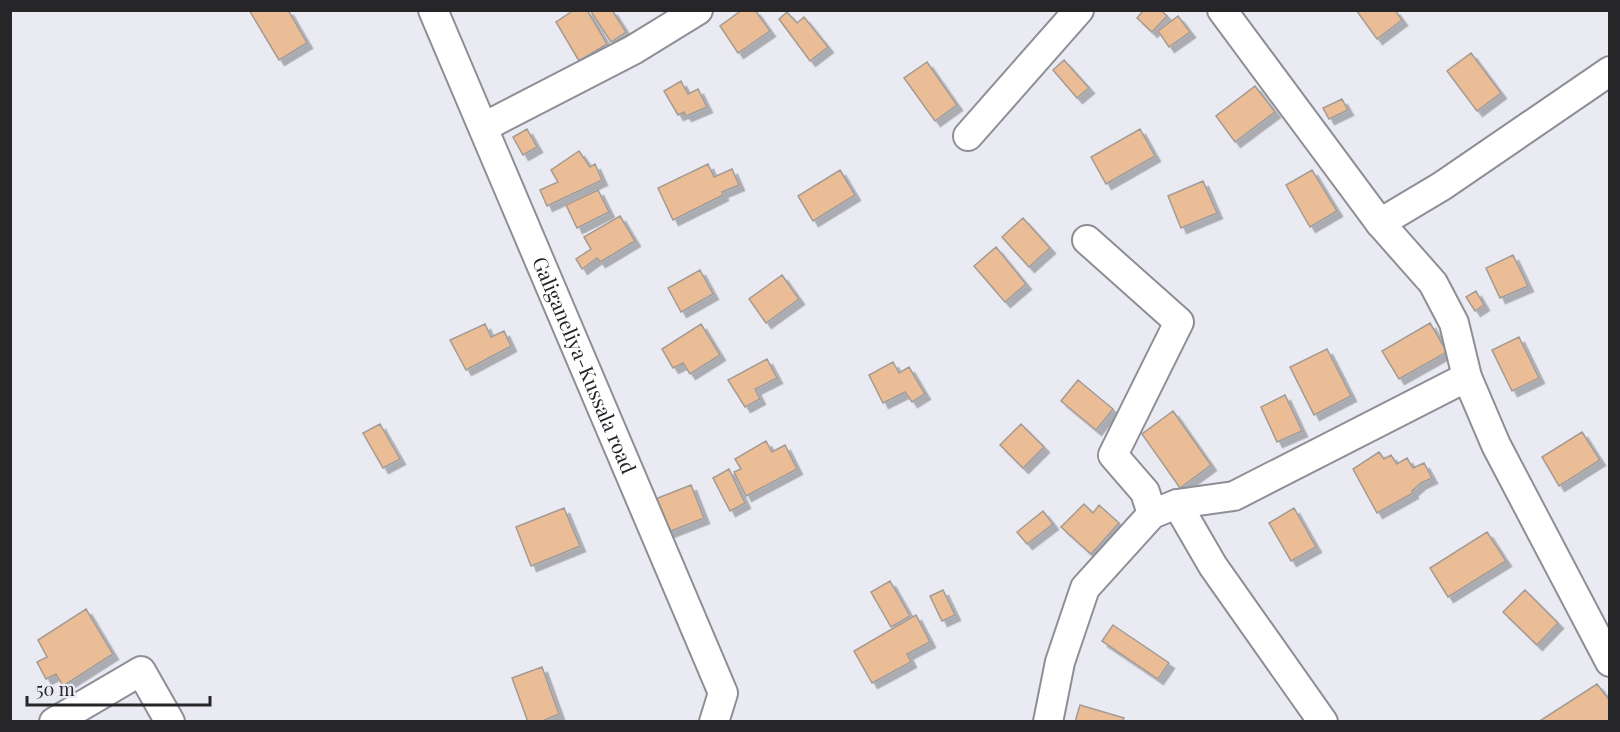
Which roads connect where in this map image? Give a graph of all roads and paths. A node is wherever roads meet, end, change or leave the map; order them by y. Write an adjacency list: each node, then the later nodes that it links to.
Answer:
1 (698, 10): 6 (street)
2 (1079, 10): 7 (street)
3 (1222, 10): 8 (street)
4 (440, 13): 6 (street, Galiganeliya-Kussala road)
5 (1610, 71): 8 (street)
6 (484, 127): 15 (street, Galiganeliya-Kussala road)
7 (968, 136)
8 (1380, 223): 10 (street)
9 (1087, 240): 11 (street)
10 (1467, 377): 11 (street); 12 (street)
11 (1165, 509): 16 (street); 17 (street)
12 (1610, 662)
13 (54, 722): 14 (street)
14 (170, 722)
15 (714, 722)
16 (1048, 722)
17 (1323, 722)

